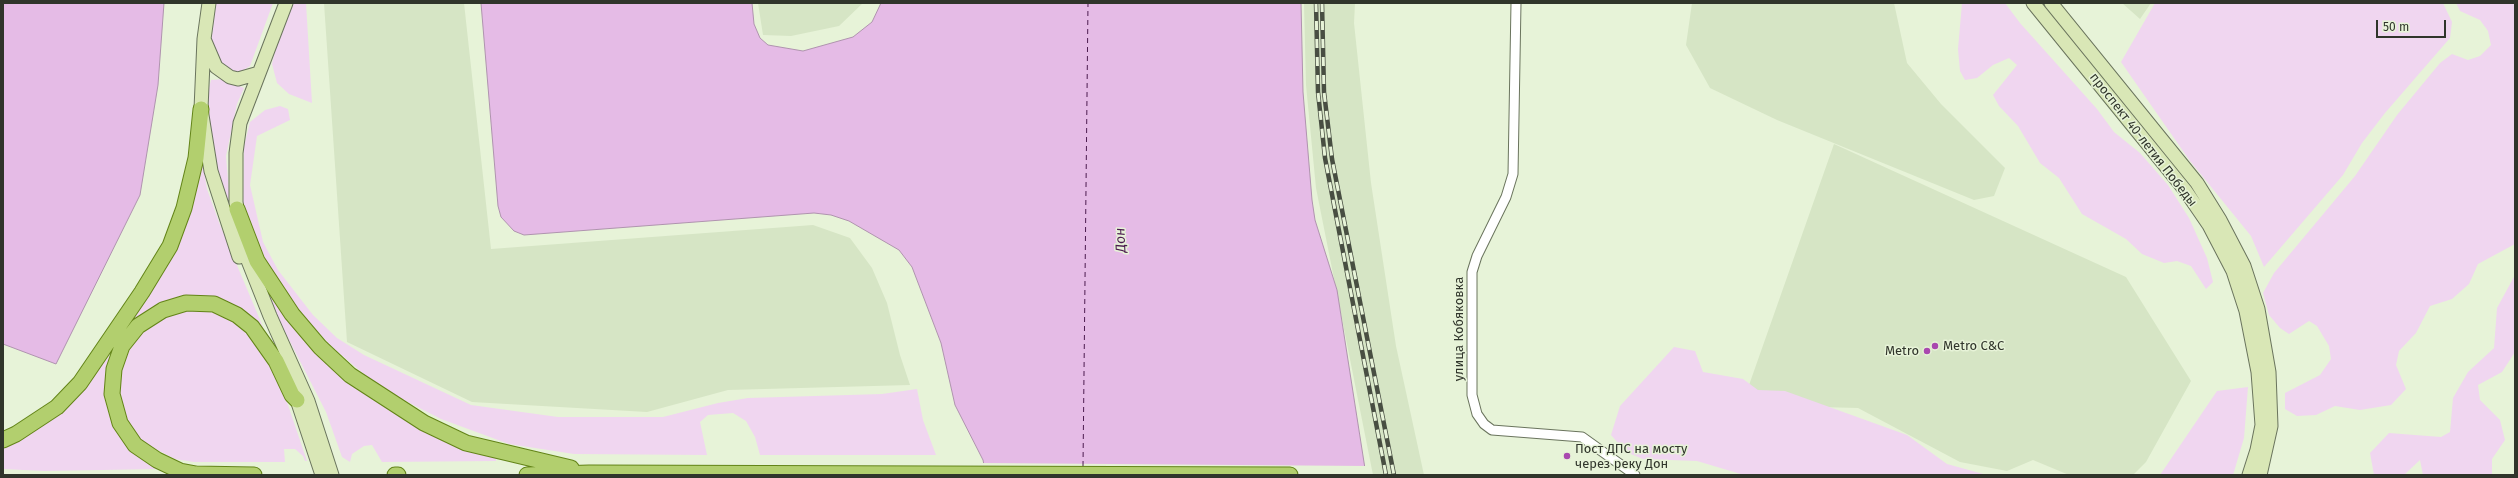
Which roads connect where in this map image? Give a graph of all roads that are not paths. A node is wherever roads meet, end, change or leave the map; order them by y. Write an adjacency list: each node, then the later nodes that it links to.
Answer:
1 (209, 3): 6 (main road)
2 (286, 3): 7 (main road)
3 (1516, 3): 20 (street, улица Кобяковка)
4 (2033, 3): 21 (main road, проспект 40-летия Победы)
5 (2051, 3): 22 (main road, проспект 40-летия Победы)
6 (204, 39): 7 (main road); 8 (main road)
7 (259, 73): 9 (main road)
8 (201, 109): 10 (main road); 11 (main road)
9 (237, 209): 12 (main road); 15 (main road)
10 (297, 400): 13 (main road); 14 (main road)
11 (3, 440)
12 (589, 472): 18 (main road); 19 (main road)
13 (254, 475)
14 (322, 475)
15 (332, 475)
16 (395, 475): 17 (main road)
17 (398, 475)
18 (526, 475)
19 (1290, 475)
20 (1635, 475)
21 (2249, 475)
22 (2260, 475)

